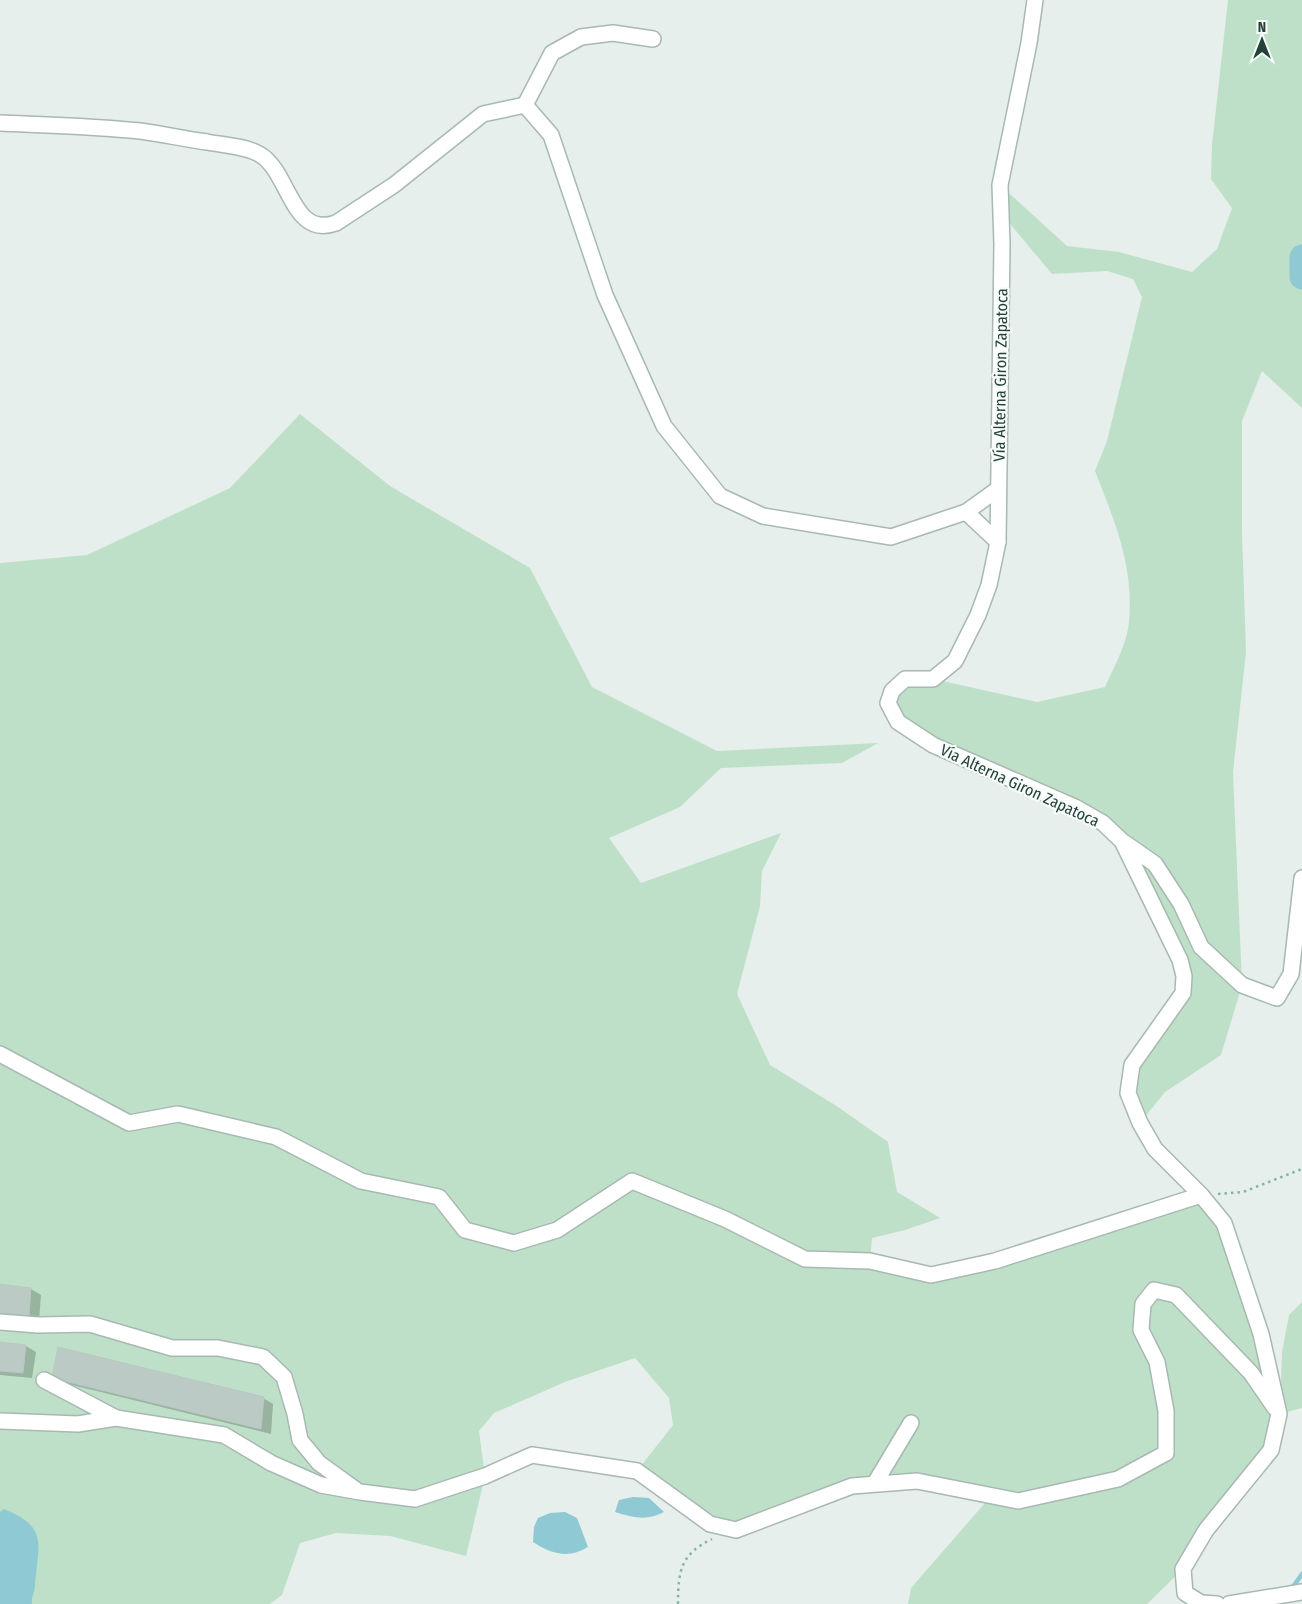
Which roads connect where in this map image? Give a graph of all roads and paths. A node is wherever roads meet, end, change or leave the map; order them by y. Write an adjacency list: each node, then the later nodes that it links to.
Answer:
1 (1035, 0): 5 (street, Vía Alterna Giron Zapatoca)
2 (653, 39): 3 (street)
3 (525, 105): 4 (street); 6 (street)
4 (0, 123)
5 (998, 489): 6 (street); 7 (street, Vía Alterna Giron Zapatoca)
6 (966, 512): 7 (street)
7 (998, 542): 8 (street, Vía Alterna Giron Zapatoca)
8 (1122, 841): 9 (street); 12 (street, Vía Alterna Giron Zapatoca)
9 (1302, 878)
10 (0, 1054): 12 (street)
11 (1302, 1169): 12 (path)
12 (1201, 1195): 15 (street, Vía Alterna Giron Zapatoca)
13 (0, 1322): 20 (street)
14 (44, 1380): 16 (street)
15 (1280, 1414): 19 (street); 24 (street, Vía Alterna Giron Zapatoca)
16 (116, 1418): 17 (street); 20 (street)
17 (0, 1421)
18 (911, 1423): 19 (street)
19 (875, 1483): 21 (street)
20 (360, 1492): 21 (street)
21 (710, 1524): 23 (path)
22 (1302, 1592): 25 (street)
23 (678, 1604)
24 (1217, 1604)
25 (1229, 1604)

